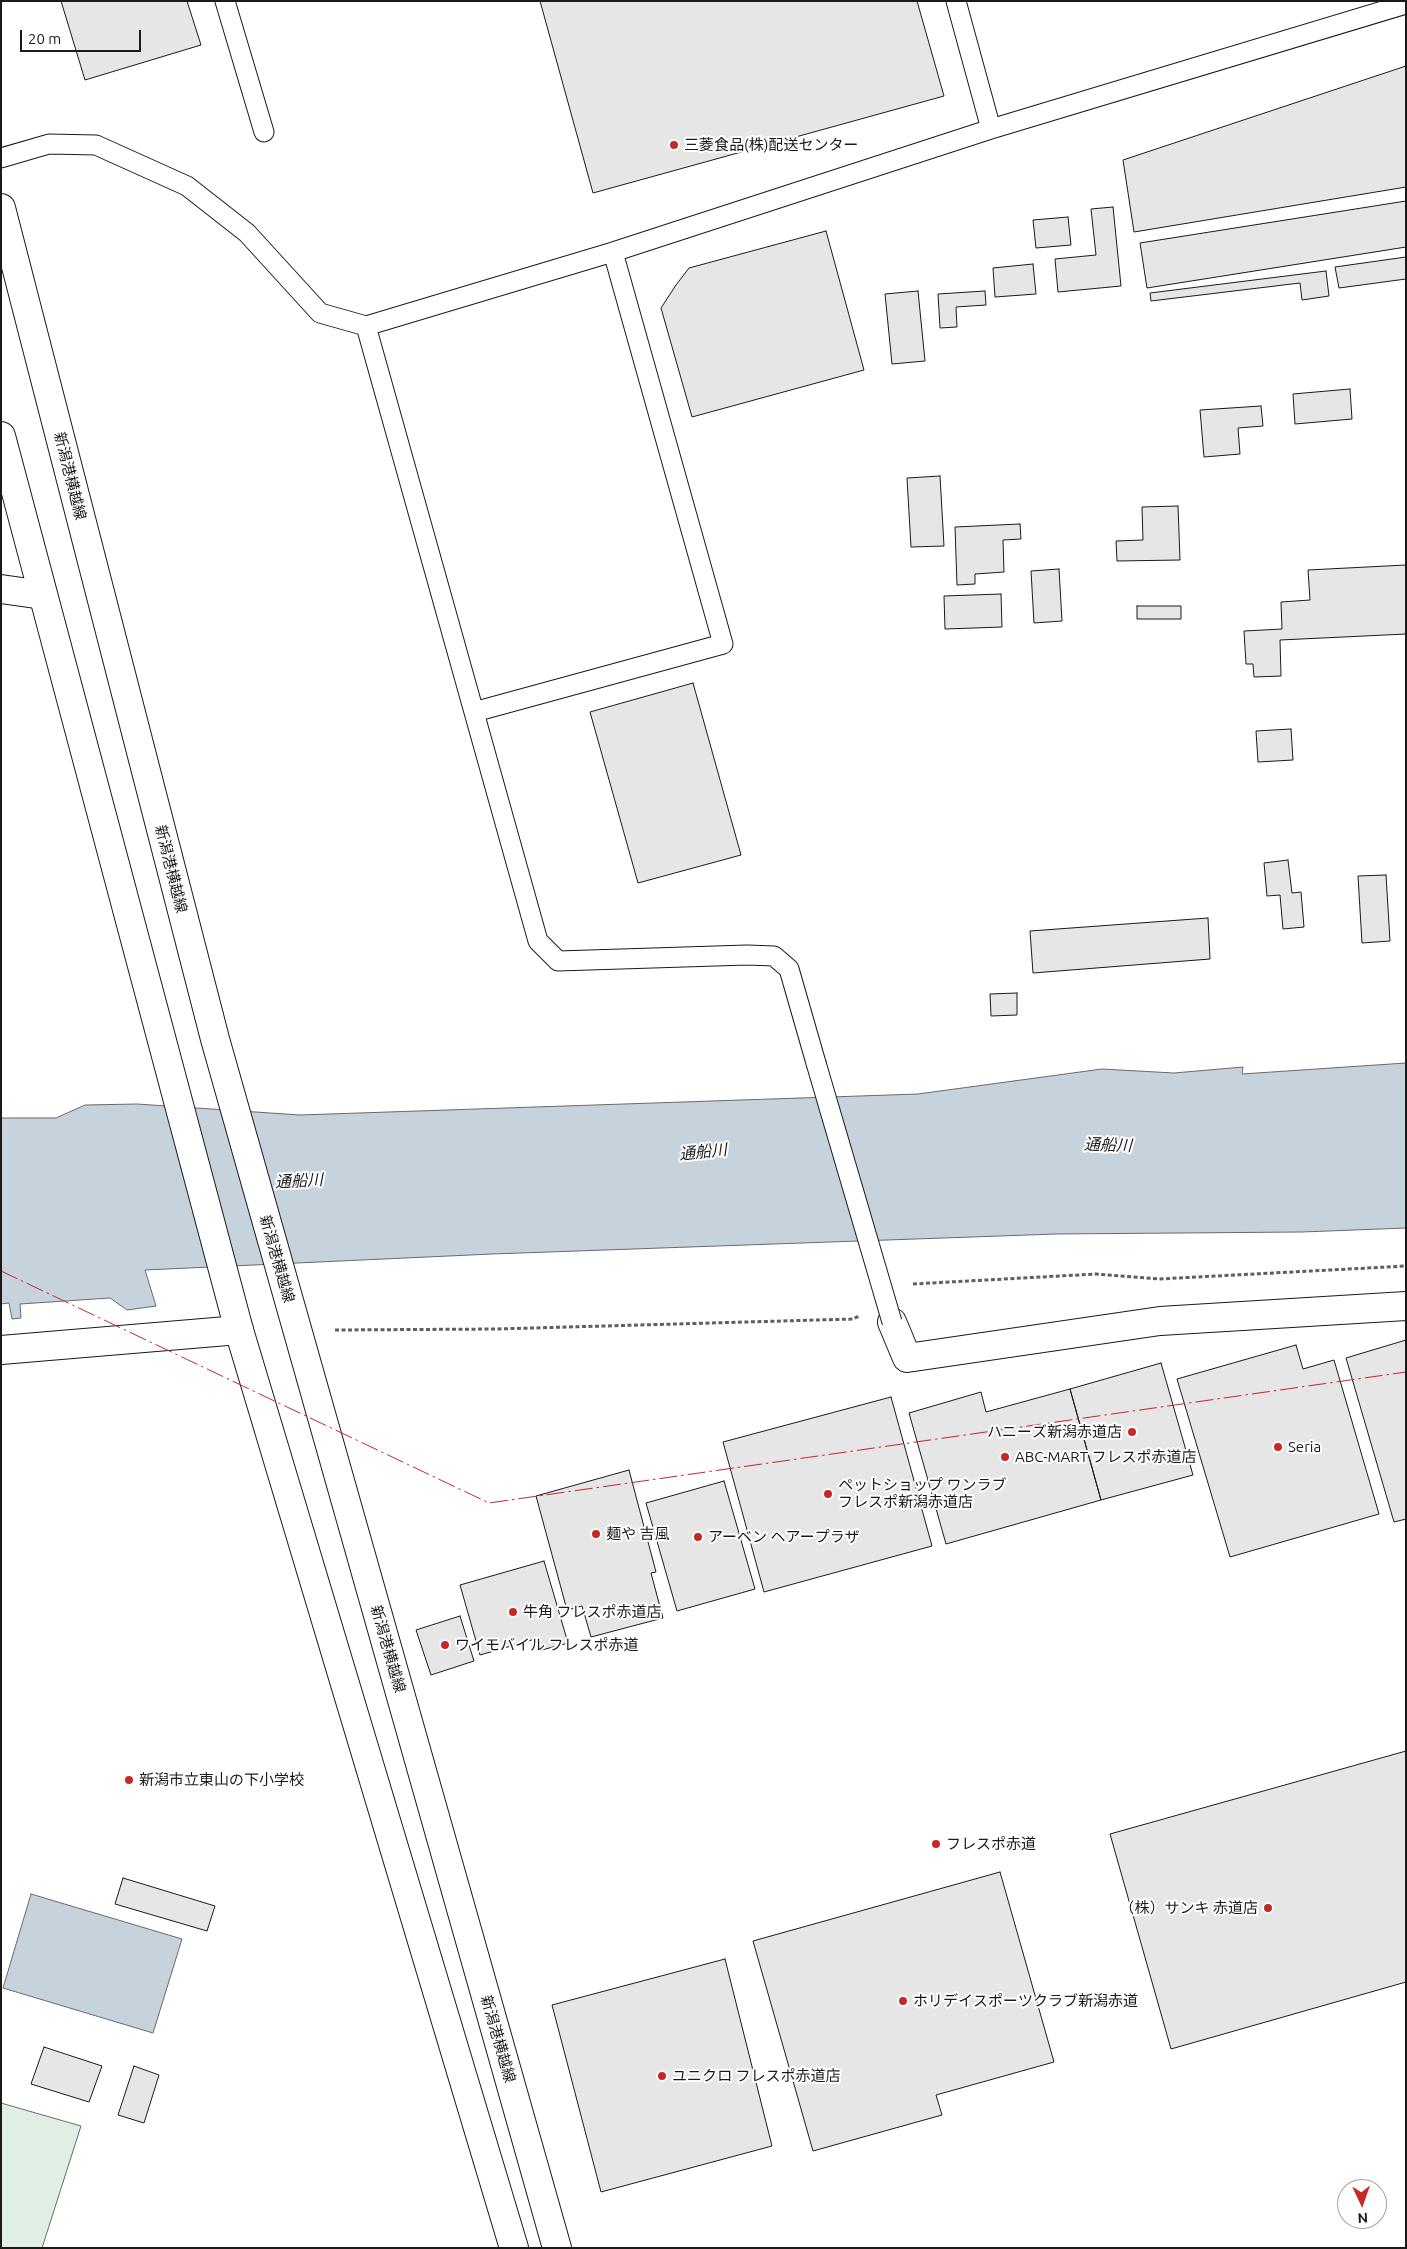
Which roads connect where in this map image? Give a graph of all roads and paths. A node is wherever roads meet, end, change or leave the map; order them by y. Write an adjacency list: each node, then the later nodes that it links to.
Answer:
1 (225, 1): 5 (lane)
2 (956, 1): 4 (lane)
3 (1406, 4): 4 (lane)
4 (991, 130): 8 (lane)
5 (264, 132)
6 (1, 158): 9 (lane)
7 (1, 208): 19 (main road, 新潟港横越線)
8 (614, 252): 9 (lane); 13 (lane)
9 (366, 326): 13 (lane)
10 (1, 436): 12 (main road)
11 (1, 589): 12 (main road)
12 (43, 595): 15 (main road)
13 (474, 712): 16 (lane, bridge)
14 (1406, 1306): 16 (main road)
15 (236, 1318): 17 (main road); 18 (main road)
16 (892, 1322)
17 (1, 1350)
18 (514, 2248)
19 (557, 2248)

